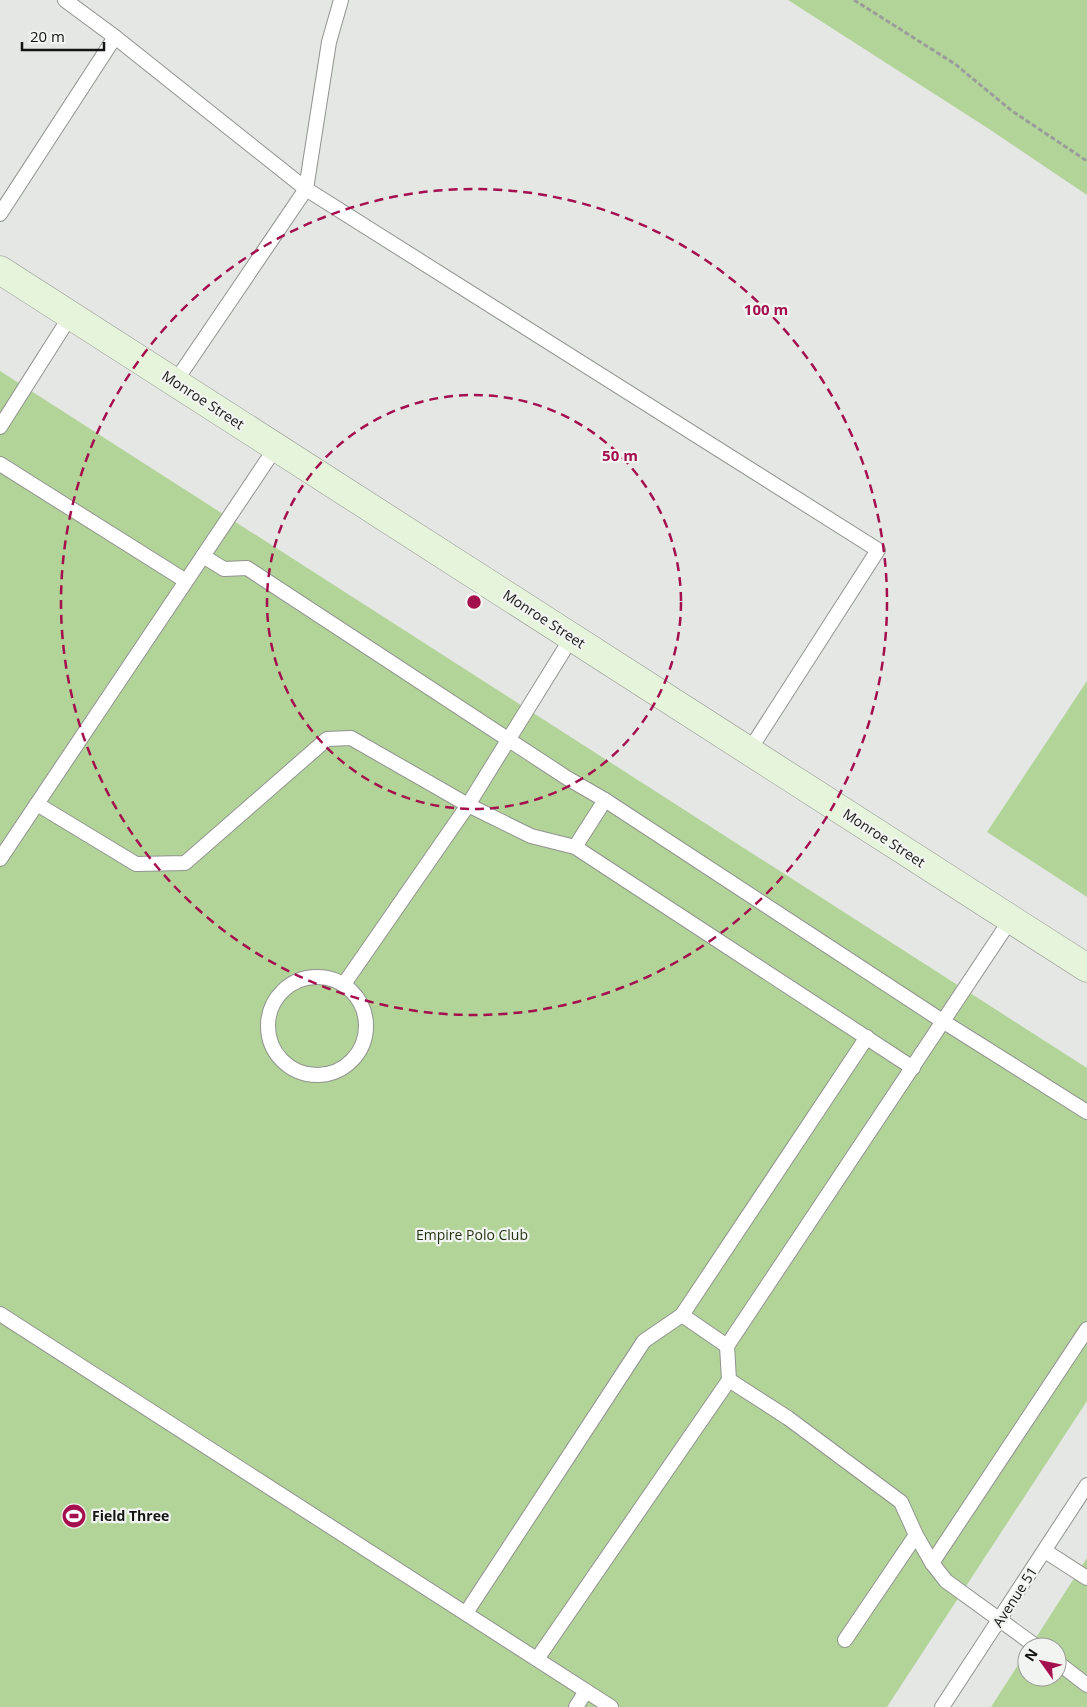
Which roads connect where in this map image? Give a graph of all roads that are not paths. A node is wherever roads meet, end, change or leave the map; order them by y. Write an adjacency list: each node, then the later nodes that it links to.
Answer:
1 (65, 0): 3 (lane)
2 (340, 0): 4 (lane)
3 (115, 37): 4 (lane); 5 (lane)
4 (306, 189): 8 (lane); 16 (lane)
5 (0, 214)
6 (0, 270): 7 (main road, Monroe Street)
7 (71, 315): 8 (main road, Monroe Street); 9 (lane)
8 (175, 382): 10 (main road, Monroe Street)
9 (0, 427)
10 (276, 447): 12 (lane); 14 (main road, Monroe Street)
11 (0, 464): 13 (lane)
12 (203, 556): 13 (lane); 15 (lane)
13 (186, 581): 18 (lane)
14 (572, 637): 15 (lane); 16 (main road, Monroe Street)
15 (508, 740): 17 (lane); 19 (lane)
16 (749, 751): 22 (main road, Monroe Street)
17 (606, 800): 20 (lane); 25 (lane)
18 (37, 804): 19 (lane); 21 (lane)
19 (468, 805): 20 (lane); 24 (lane)
20 (575, 847): 26 (lane)
21 (0, 859)
22 (1011, 919): 23 (main road, Monroe Street); 25 (lane)
23 (1087, 968)
24 (344, 984): 24 (lane)
25 (944, 1022): 27 (lane); 28 (lane)
26 (867, 1037): 27 (lane); 30 (lane)
27 (913, 1068): 32 (lane)
28 (1087, 1112)
29 (0, 1314): 39 (lane)
30 (682, 1314): 32 (lane); 39 (lane)
31 (1087, 1329): 37 (lane)
32 (728, 1346): 33 (lane)
33 (729, 1380): 35 (lane); 43 (lane)
34 (1087, 1486): 36 (lane, Avenue 51)
35 (916, 1534): 37 (lane); 42 (lane)
36 (1045, 1551): 38 (lane); 40 (lane, Avenue 51)
37 (932, 1562): 40 (lane)
38 (1087, 1578)
39 (466, 1613): 43 (lane)
40 (1000, 1619): 41 (lane); 49 (lane, Avenue 51)
41 (1024, 1637)
42 (845, 1640)
43 (536, 1659): 46 (lane)
44 (1067, 1669): 45 (lane)
45 (1087, 1684)
46 (586, 1691): 47 (lane); 48 (lane)
47 (576, 1707)
48 (611, 1707)
49 (942, 1707)

